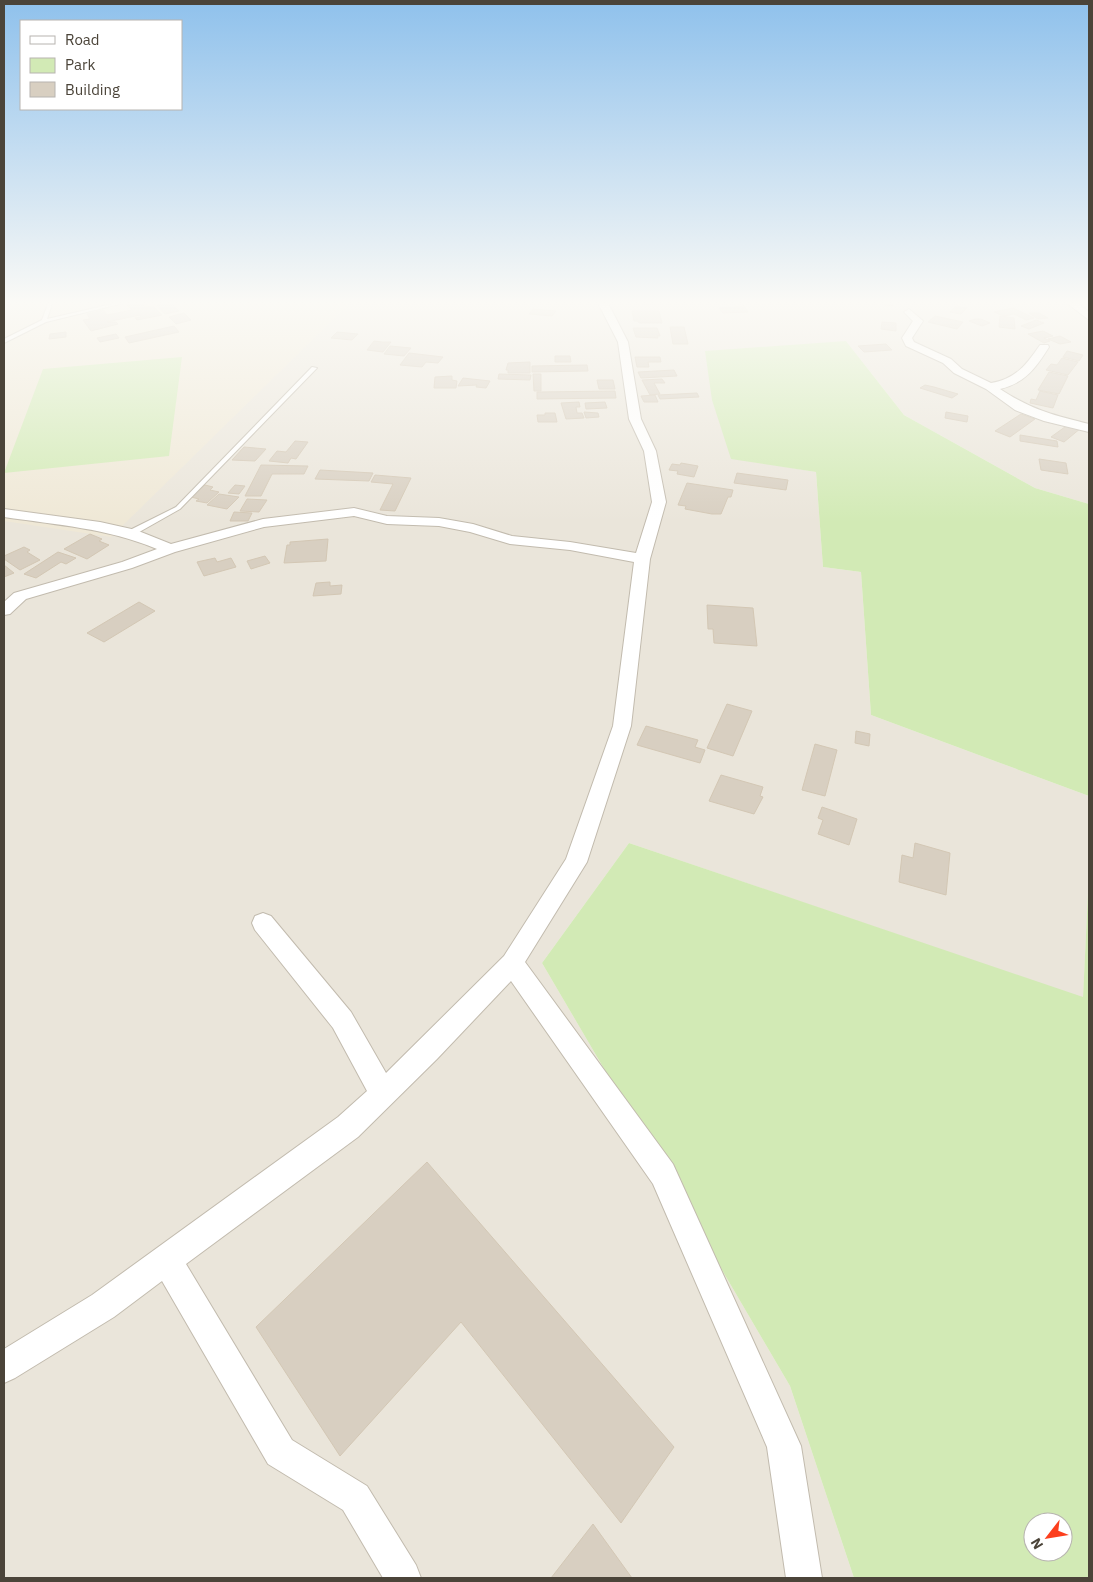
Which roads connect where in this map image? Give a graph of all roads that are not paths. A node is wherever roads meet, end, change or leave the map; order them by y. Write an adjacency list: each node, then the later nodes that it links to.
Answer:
1 (307, 375): 8 (lane)
2 (628, 375): 10 (street)
3 (966, 375): 5 (street)
4 (1026, 375): 5 (street)
5 (990, 387): 6 (street)
6 (1089, 428)
7 (4, 512): 8 (street)
8 (130, 533): 9 (street)
9 (170, 549): 10 (street); 11 (street)
10 (642, 559): 13 (street)
11 (4, 610)
12 (263, 923): 14 (street)
13 (512, 963): 14 (street); 18 (street)
14 (383, 1094): 15 (street)
15 (167, 1261): 16 (street); 17 (street)
16 (4, 1367)
17 (402, 1578)
18 (804, 1578)

